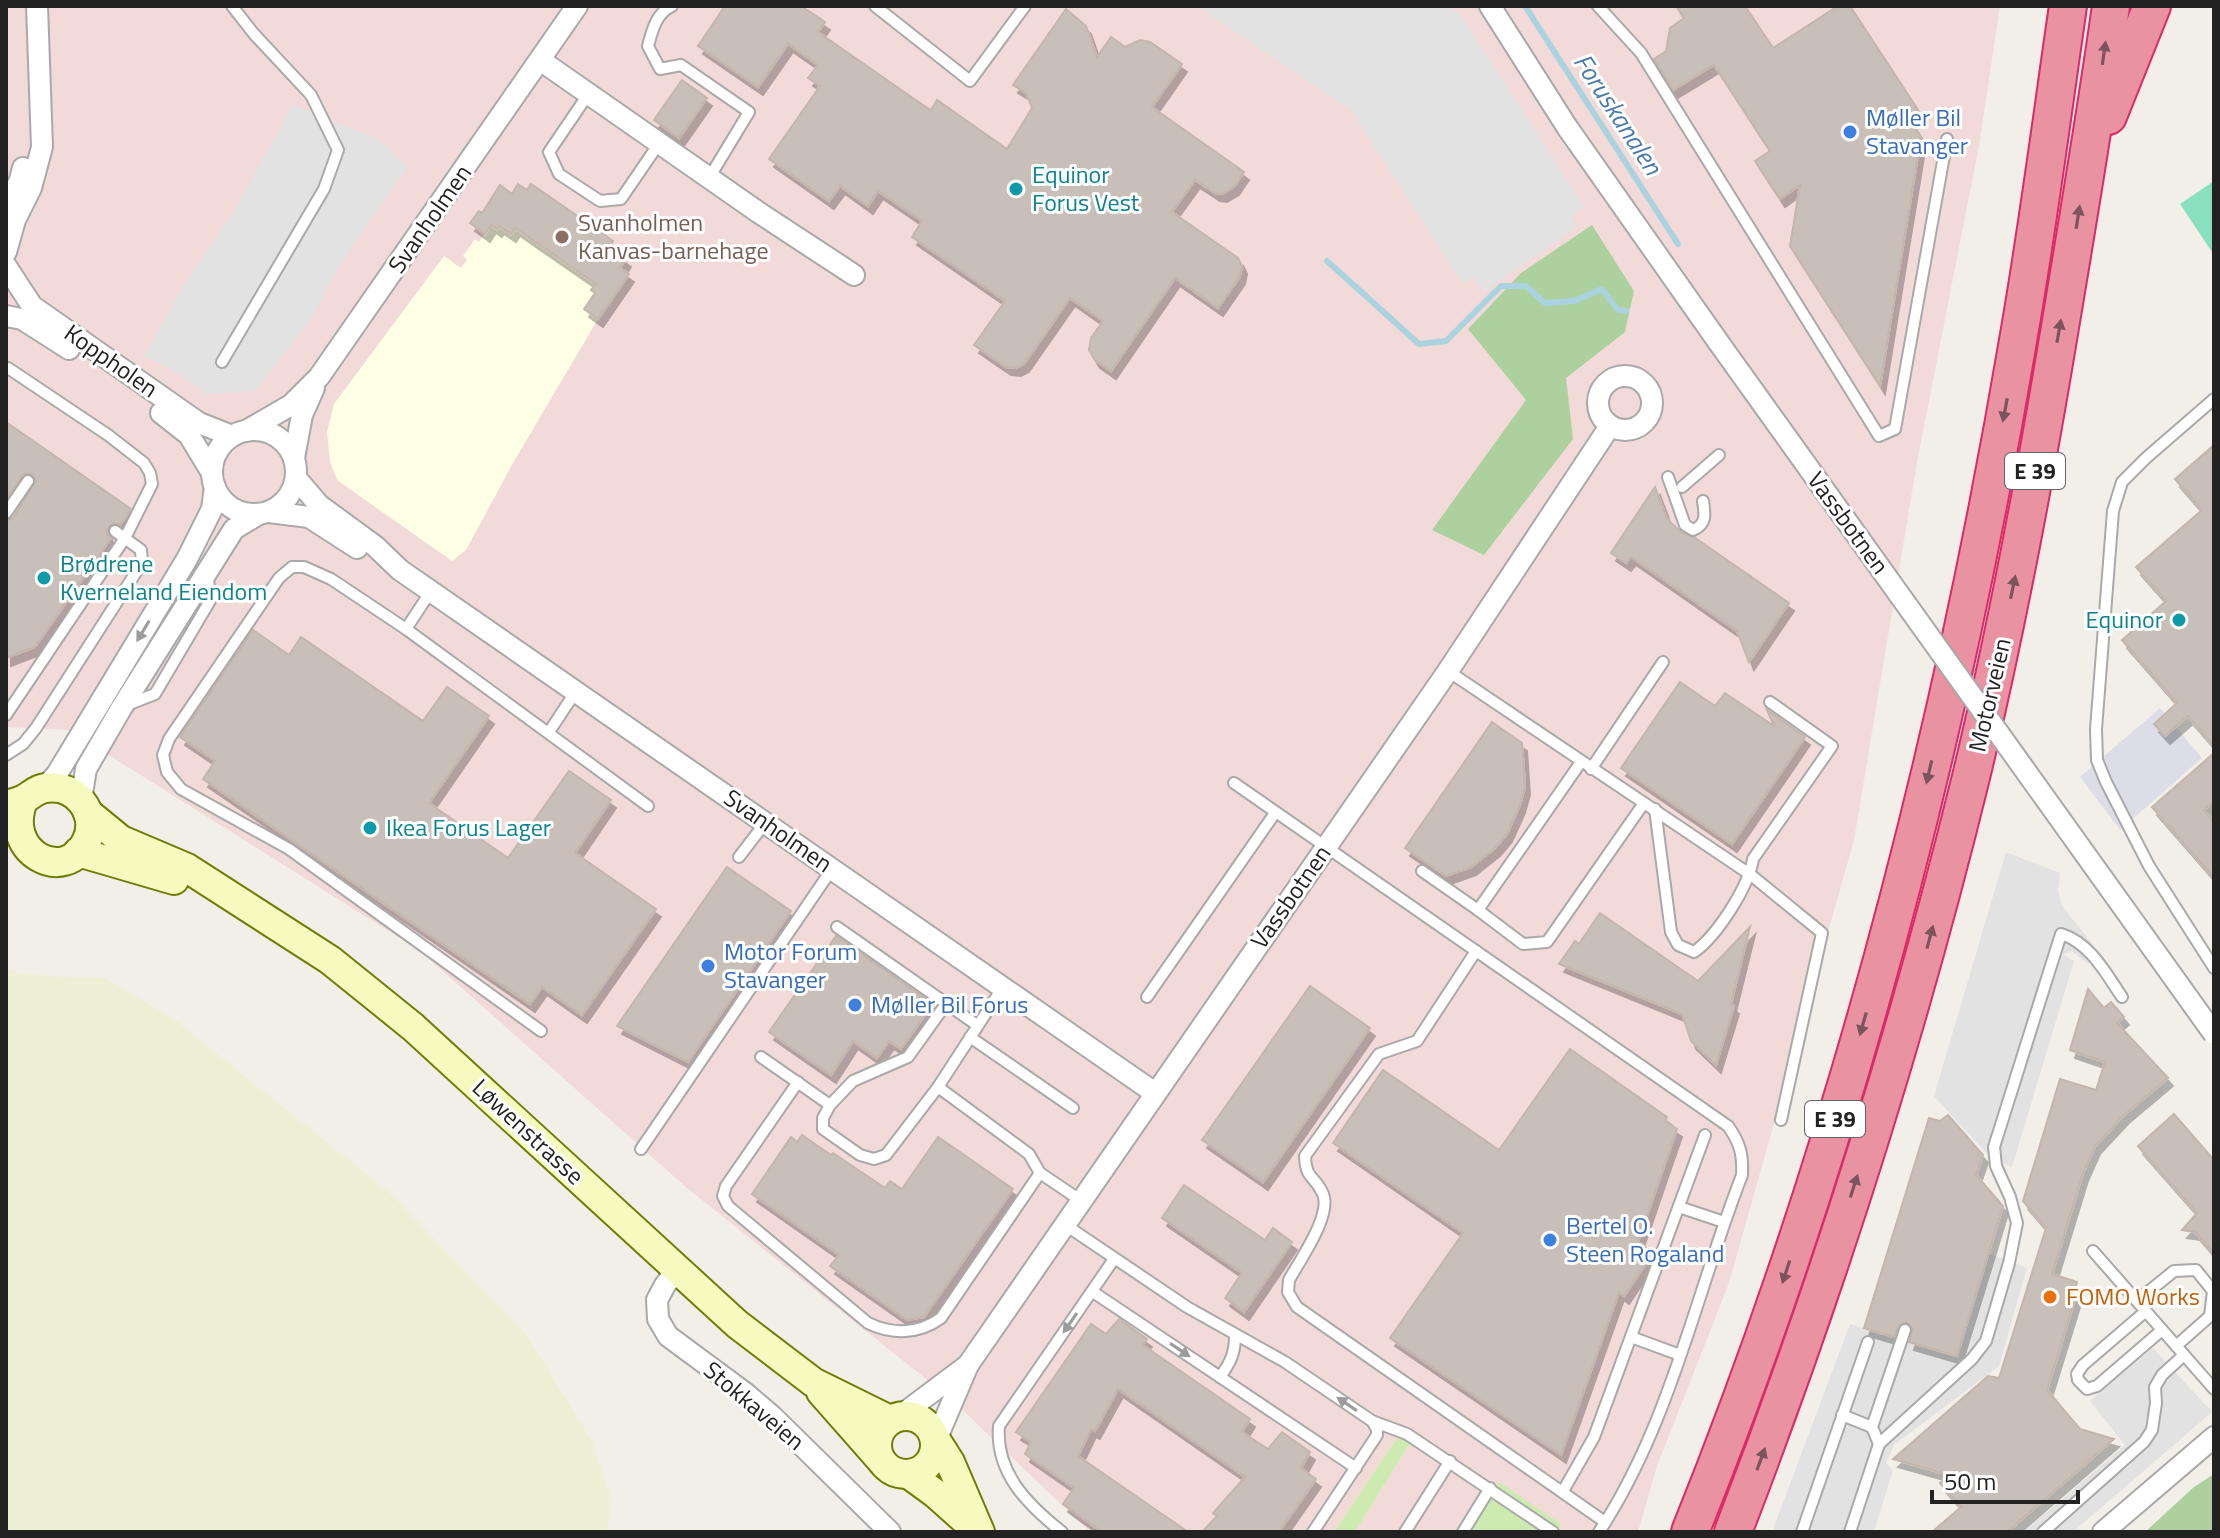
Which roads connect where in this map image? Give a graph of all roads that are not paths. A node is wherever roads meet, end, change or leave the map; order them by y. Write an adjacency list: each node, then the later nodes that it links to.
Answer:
1 (37, 6): 13 (street)
2 (232, 6): 26 (lane)
3 (577, 6): 14 (street, Svanholmen)
4 (672, 6): 19 (lane)
5 (875, 6): 6 (lane)
6 (1025, 6)
7 (1490, 6): 80 (street, Vassbotnen, bridge)
8 (1598, 6): 16 (lane)
9 (2050, 6): 22 (highway, E 39)
10 (2068, 6): 22 (highway, Motorveien / E 39)
11 (2111, 6): 18 (highway, Motorveien / E 39, one-way to 11)
12 (2152, 6): 18 (highway, E 39)
13 (38, 37): 20 (street); 21 (street)
14 (540, 60): 15 (street); 28 (street, Svanholmen)
15 (589, 93): 17 (street); 17 (lane)
16 (1947, 139)
17 (660, 142): 19 (street)
18 (2089, 154): 137 (highway, Motorveien / E 39, one-way to 18)
19 (709, 178): 24 (street)
20 (6, 202)
21 (6, 252)
22 (2029, 265): 136 (highway, Motorveien / E 39, one-way to 136)
23 (6, 266): 31 (street, Koppholen)
24 (854, 275)
25 (6, 316): 35 (street, Koppholen)
26 (222, 362)
27 (8, 368): 41 (lane)
28 (319, 377): 31 (street, Svanholmen); 33 (street, Svanholmen)
29 (2214, 399): 73 (lane)
30 (1610, 426): 46 (street, Vassbotnen)
31 (239, 433): 33 (street); 35 (street)
32 (1719, 455): 37 (lane)
33 (295, 468): 40 (street); 42 (street, Svanholmen)
34 (1668, 477): 38 (lane)
35 (213, 480): 40 (street); 55 (street, one-way to 55)
36 (28, 481): 39 (lane)
37 (1682, 487)
38 (1703, 501)
39 (6, 513)
40 (264, 513): 42 (street, Svanholmen); 57 (street)
41 (120, 535): 49 (lane); 51 (lane)
42 (400, 570): 43 (street, Svanholmen)
43 (431, 591): 44 (lane); 47 (street, Svanholmen)
44 (406, 629): 50 (lane); 79 (lane)
45 (1663, 662): 53 (lane)
46 (1448, 671): 52 (lane); 63 (street, Vassbotnen)
47 (576, 691): 50 (lane); 61 (street, Svanholmen)
48 (1770, 702): 68 (lane)
49 (6, 715)
50 (549, 732): 58 (lane)
51 (6, 755)
52 (1581, 762): 53 (lane); 70 (lane)
53 (1591, 769): 56 (lane)
54 (1234, 783): 60 (lane)
55 (25, 797): 57 (main road); 62 (main road)
56 (1644, 803): 59 (lane); 70 (lane)
57 (85, 806): 64 (main road); 69 (main road, Løwenstrasse)
58 (648, 806)
59 (1655, 809): 68 (lane); 68 (lane)
60 (1275, 813): 63 (lane); 75 (lane)
61 (765, 823): 65 (lane); 66 (street, Svanholmen)
62 (11, 835): 64 (main road)
63 (1325, 846): 72 (lane); 85 (street, Vassbotnen)
64 (78, 852): 69 (main road, Løwenstrasse)
65 (739, 857)
66 (832, 869): 74 (street, Svanholmen); 90 (lane)
67 (1422, 871): 70 (lane)
68 (1751, 875): 88 (lane)
69 (233, 897): 98 (main road, Løwenstrasse)
70 (1478, 910)
71 (837, 927): 77 (lane)
72 (1476, 951): 94 (lane); 126 (lane)
73 (2214, 968)
74 (1003, 987): 78 (lane); 85 (street, Svanholmen)
75 (1147, 997)
76 (2122, 997): 120 (lane)
77 (946, 1004): 78 (lane); 86 (lane)
78 (977, 1025): 81 (lane)
79 (541, 1031)
80 (2214, 1034)
81 (970, 1037): 84 (lane); 87 (lane)
82 (761, 1057): 83 (lane)
83 (798, 1082): 86 (lane); 91 (lane)
84 (938, 1087): 86 (lane); 91 (lane)
85 (1155, 1093): 92 (street, Vassbotnen)
86 (830, 1105)
87 (1073, 1108)
88 (1781, 1120)
89 (1705, 1135): 93 (lane)
90 (641, 1149)
91 (1040, 1173): 92 (lane)
92 (1080, 1200): 95 (street, Vassbotnen)
93 (1679, 1207): 94 (lane); 105 (lane)
94 (1724, 1222): 108 (lane)
95 (1063, 1224): 97 (lane); 110 (street, Vassbotnen)
96 (2093, 1251): 100 (lane)
97 (1114, 1259): 99 (lane); 104 (lane)
98 (677, 1270): 112 (main road, Løwenstrasse); 128 (street, Stokkaveien)
99 (1093, 1292): 111 (lane, one-way to 111); 130 (lane, one-way to 130)
100 (2137, 1301): 101 (lane); 107 (lane)
101 (2146, 1311): 103 (lane); 103 (lane)
102 (1905, 1330): 117 (lane)
103 (2162, 1330): 107 (lane)
104 (1235, 1335): 111 (lane); 116 (lane, one-way to 104)
105 (1631, 1337): 108 (lane); 126 (lane)
106 (1868, 1342): 114 (lane)
107 (2176, 1346): 109 (lane)
108 (1680, 1355): 127 (lane)
109 (2184, 1355): 113 (lane); 140 (lane)
110 (968, 1365): 115 (street, Vassbotnen); 119 (street, Vassbotnen)
111 (1220, 1377): 123 (lane)
112 (813, 1382): 115 (main road, Løwenstrasse); 121 (main road, Løwenstrasse)
113 (2213, 1387)
114 (1842, 1415): 117 (lane); 138 (lane)
115 (895, 1418): 119 (main road); 121 (main road)
116 (1372, 1421): 122 (lane); 123 (lane)
117 (1872, 1427): 120 (lane)
118 (2214, 1437): 141 (street)
119 (936, 1440): 124 (main road); 129 (main road)
120 (1879, 1444): 139 (lane)
121 (880, 1459): 124 (main road)
122 (1450, 1461): 125 (lane); 132 (lane)
123 (1356, 1468): 131 (lane)
124 (910, 1475): 129 (main road)
125 (1490, 1488): 133 (lane); 134 (lane)
126 (1563, 1491): 127 (lane)
127 (1605, 1522): 135 (lane)
128 (890, 1532)
129 (979, 1532)
130 (1062, 1532)
131 (1313, 1532)
132 (1405, 1532)
133 (1463, 1532)
134 (1553, 1532)
135 (1599, 1532)
136 (1690, 1532)
137 (1733, 1532)
138 (1802, 1532)
139 (1850, 1532)
140 (2043, 1532)
141 (2103, 1532)

